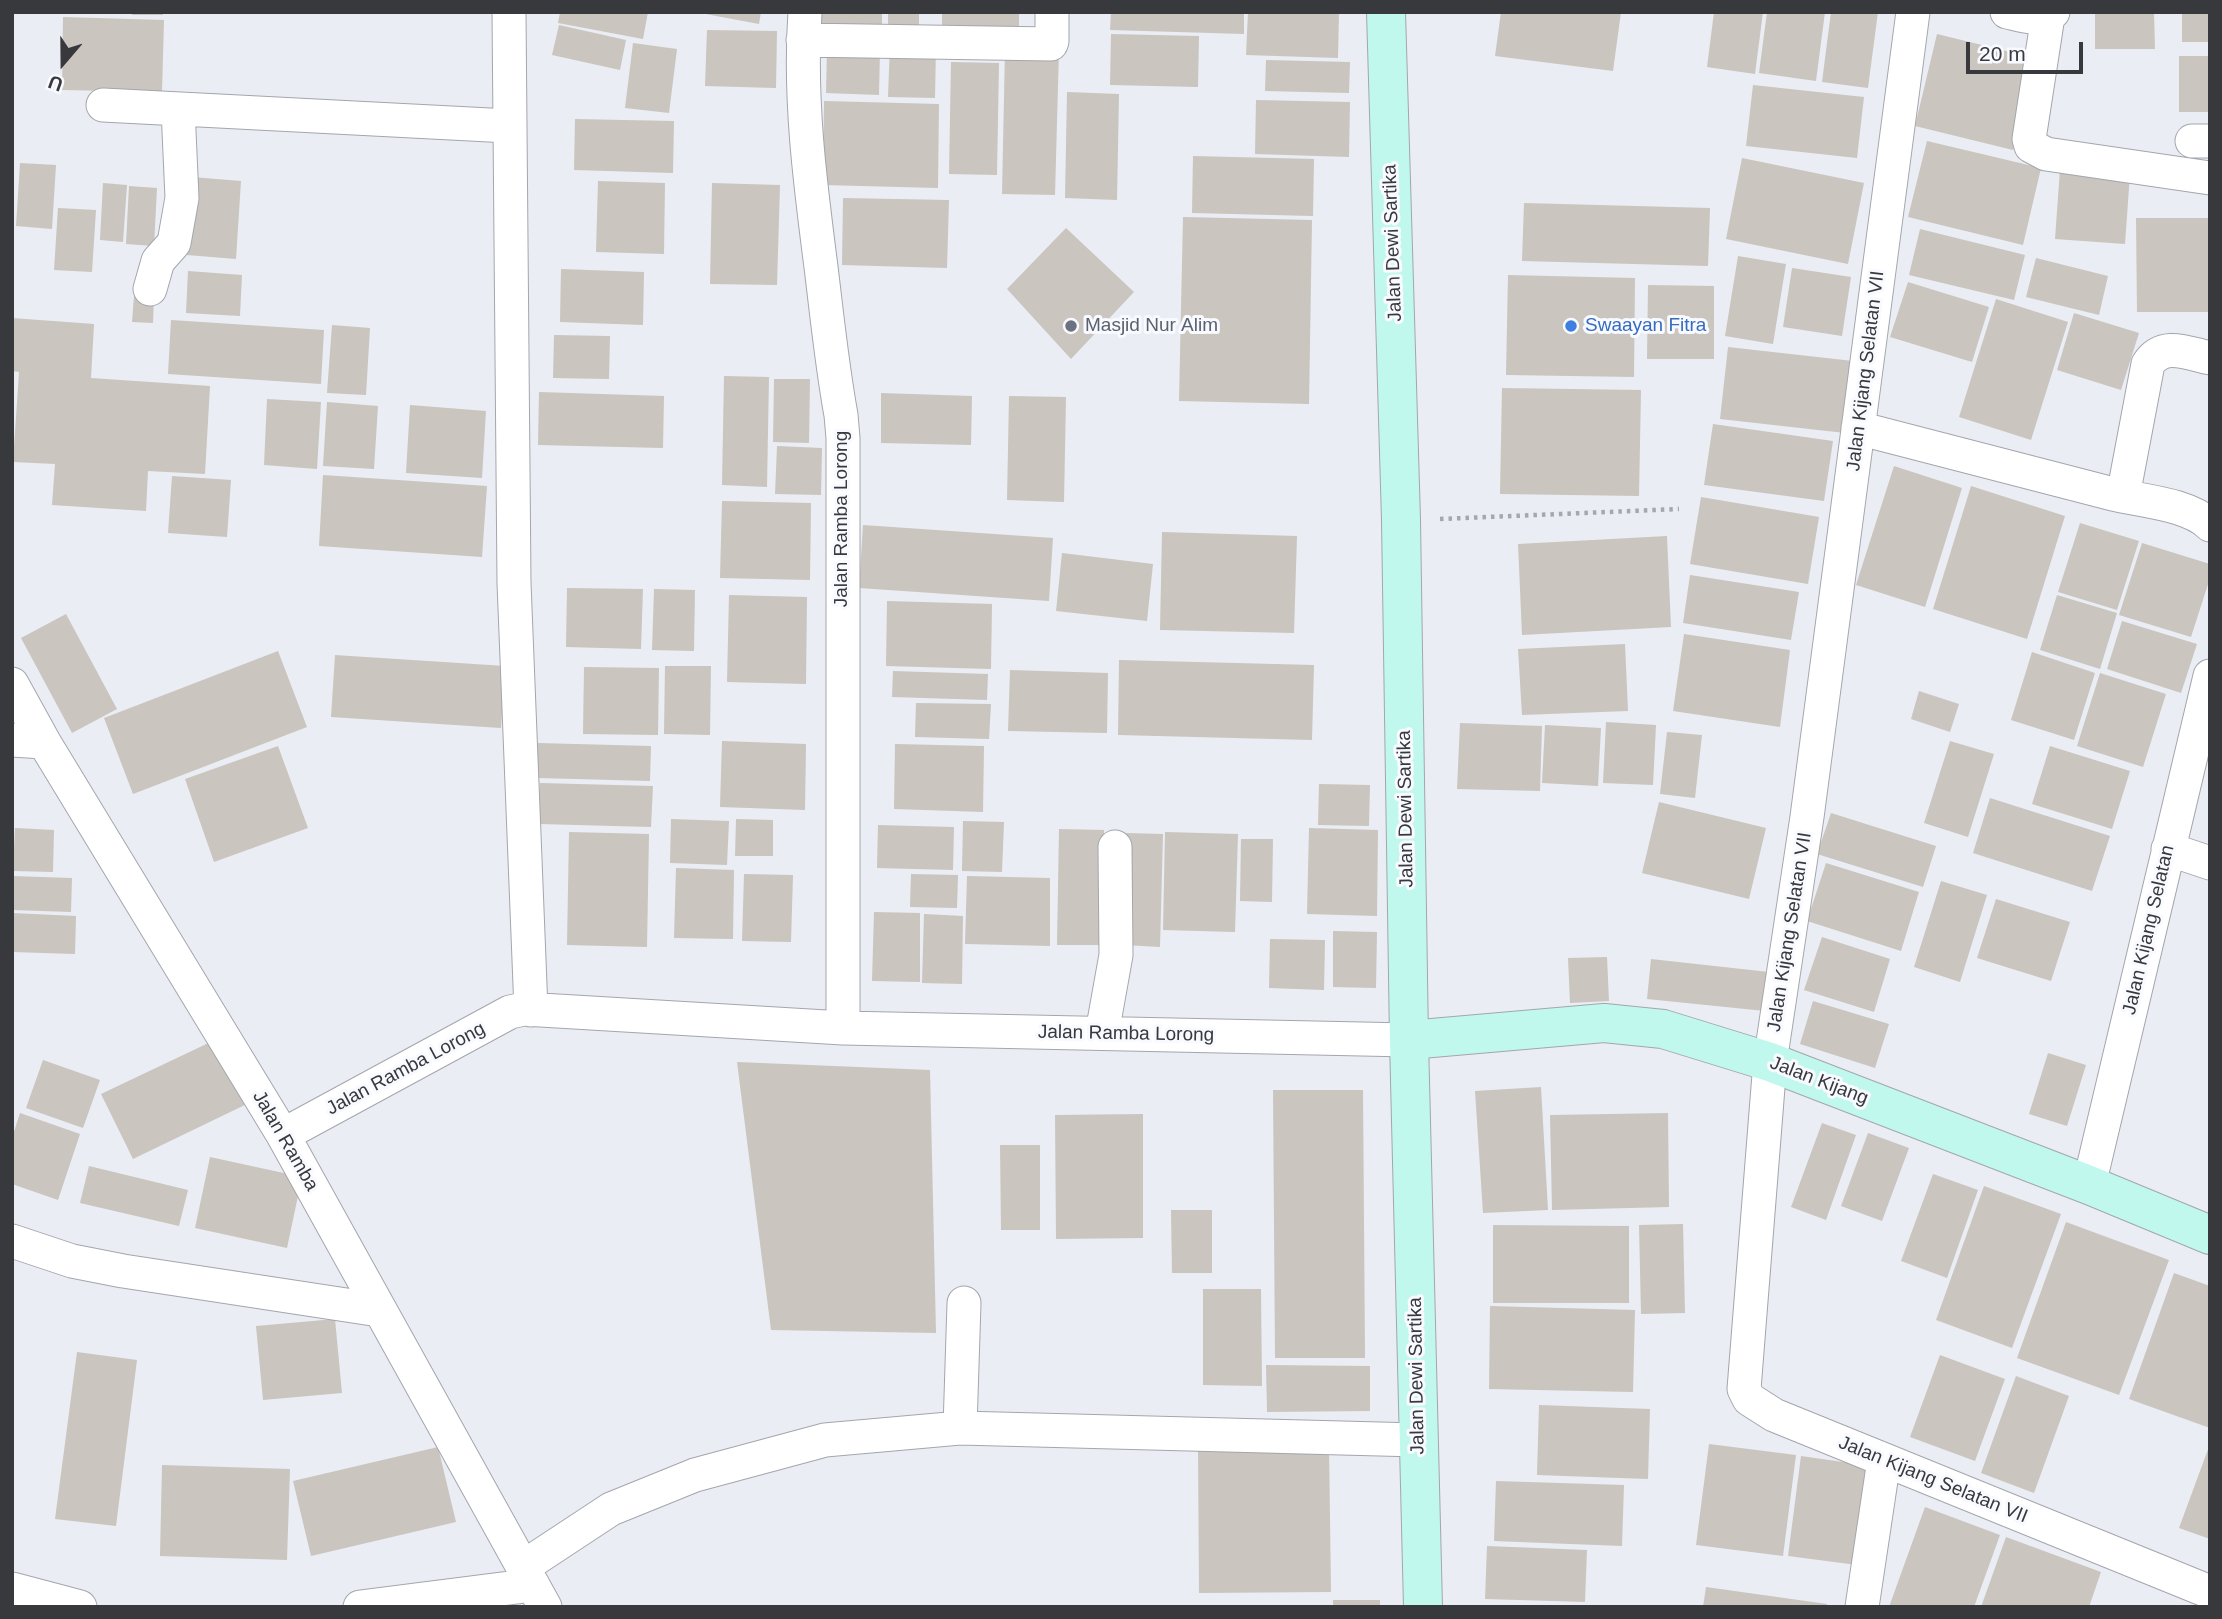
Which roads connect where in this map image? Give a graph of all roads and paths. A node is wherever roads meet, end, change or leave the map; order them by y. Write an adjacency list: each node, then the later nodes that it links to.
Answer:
1 (509, 12): 10 (street)
2 (1052, 12): 7 (street)
3 (1386, 12): 17 (main road, Jalan Dewi Sartika)
4 (1913, 12): 14 (street, Jalan Kijang Selatan VII)
5 (2007, 12): 6 (street)
6 (2051, 14): 11 (street)
7 (804, 26): 26 (street, Jalan Ramba Lorong)
8 (103, 105): 9 (street)
9 (178, 109): 10 (street); 12 (street)
10 (509, 126): 25 (street)
11 (2210, 178)
12 (150, 289)
13 (2210, 358): 15 (street)
14 (1858, 428): 15 (street); 29 (street, Jalan Kijang Selatan VII)
15 (2123, 496): 18 (street)
16 (1679, 509): 17 (path)
17 (1401, 520): 28 (main road, Jalan Dewi Sartika)
18 (2210, 525)
19 (2210, 676): 23 (street, Jalan Kijang Selatan)
20 (12, 684): 21 (street, Jalan Ramba)
21 (28, 741): 30 (street, Jalan Ramba)
22 (1115, 847): 27 (street)
23 (2168, 849): 24 (street); 31 (street, Jalan Kijang Selatan)
24 (2210, 863)
25 (531, 1010): 26 (street, Jalan Ramba Lorong); 30 (street, Jalan Ramba Lorong)
26 (843, 1028): 27 (street, Jalan Ramba Lorong)
27 (1102, 1033): 28 (street, Jalan Ramba Lorong)
28 (1409, 1040): 29 (main road, Jalan Kijang); 37 (main road, Jalan Dewi Sartika)
29 (1770, 1062): 31 (main road, Jalan Kijang); 38 (street, Jalan Kijang Selatan VII)
30 (283, 1135): 35 (street, Jalan Ramba)
31 (2089, 1185): 32 (main road, Jalan Kijang)
32 (2210, 1235)
33 (12, 1241): 35 (street)
34 (964, 1303): 36 (street)
35 (379, 1310): 39 (street, Jalan Ramba)
36 (960, 1428): 37 (street); 39 (street)
37 (1418, 1440): 44 (main road, Jalan Dewi Sartika)
38 (1884, 1460): 41 (street, Jalan Kijang Selatan VII); 45 (street)
39 (534, 1586): 43 (street)
40 (12, 1589): 42 (street)
41 (2210, 1592)
42 (80, 1607)
43 (360, 1607)
44 (1423, 1607)
45 (1863, 1607)

